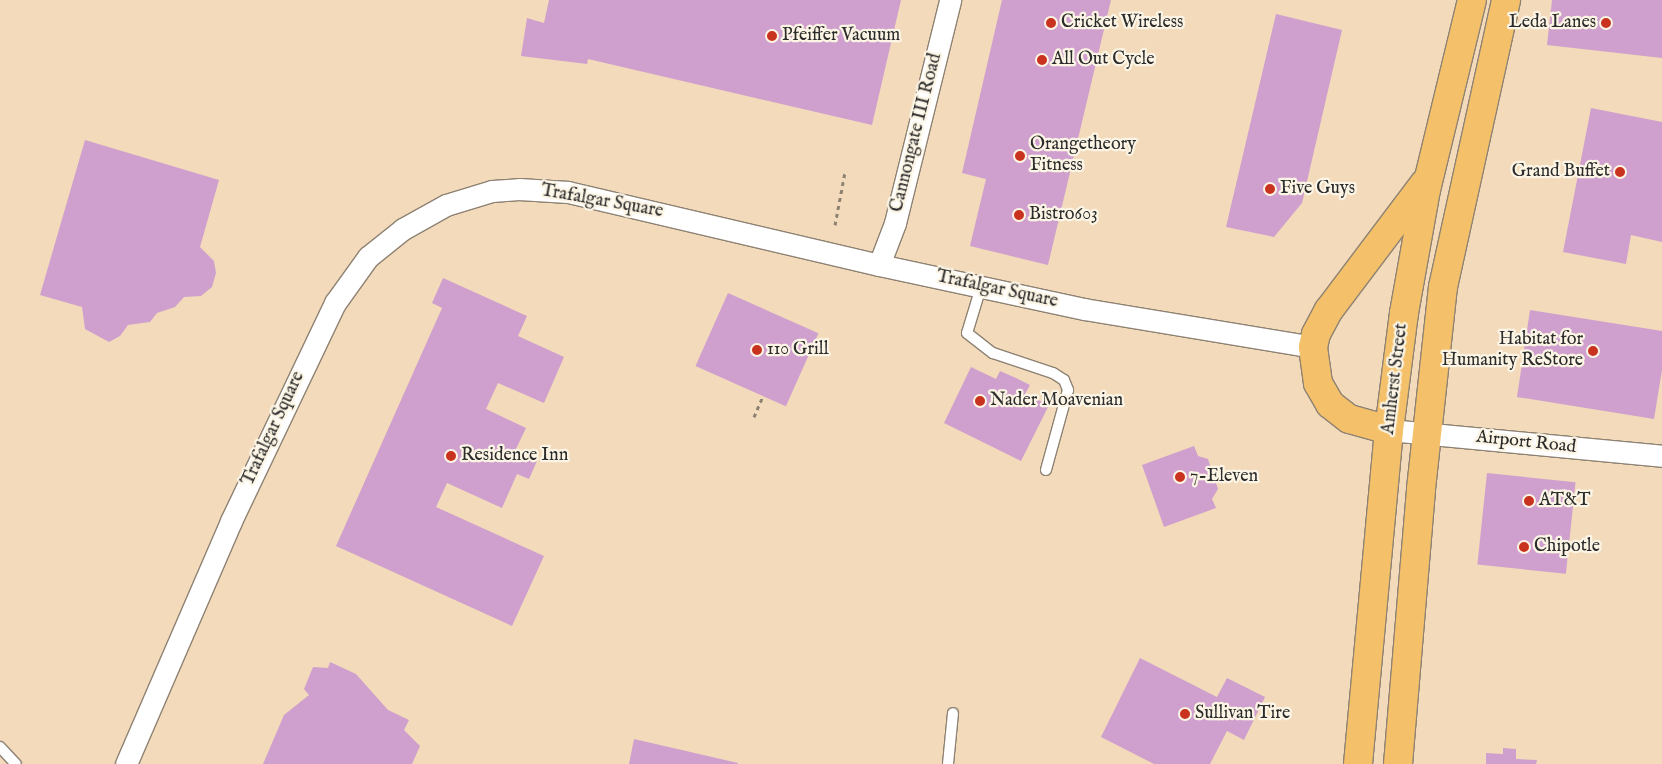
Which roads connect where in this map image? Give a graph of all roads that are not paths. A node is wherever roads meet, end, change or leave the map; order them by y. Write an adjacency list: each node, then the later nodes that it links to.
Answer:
1 (950, 0): 5 (street, Cannongate III Road)
2 (1472, 0): 4 (highway, Amherst Street)
3 (1506, 0): 9 (highway, Amherst Street)
4 (1429, 178): 7 (highway); 8 (highway, Amherst Street)
5 (879, 265): 6 (street, Trafalgar Square); 15 (street, Trafalgar Square)
6 (981, 287): 7 (street, Trafalgar Square); 11 (lane)
7 (1313, 347): 8 (highway)
8 (1389, 430): 9 (street, Airport Road); 17 (highway, Amherst Street)
9 (1426, 434): 10 (street, Airport Road); 18 (highway, Amherst Street)
10 (1662, 456)
11 (1046, 470)
12 (954, 713): 16 (lane)
13 (0, 747): 14 (lane)
14 (16, 764)
15 (126, 764)
16 (948, 764)
17 (1358, 764)
18 (1398, 764)

